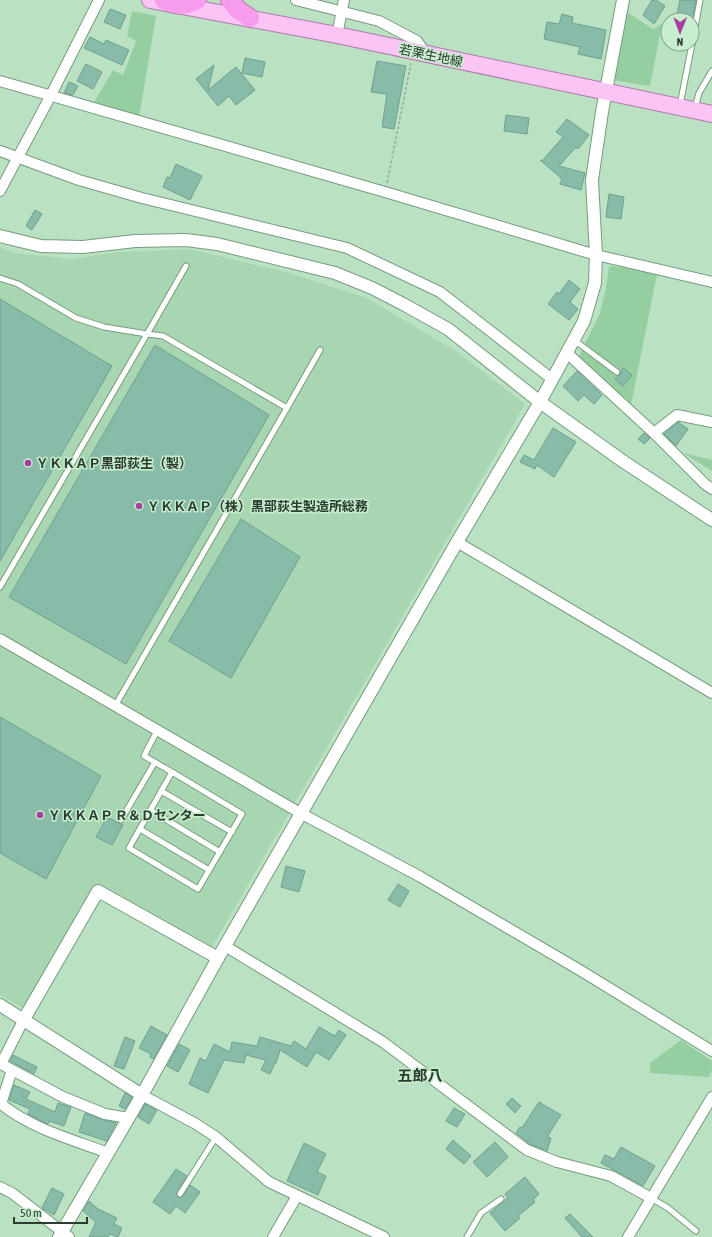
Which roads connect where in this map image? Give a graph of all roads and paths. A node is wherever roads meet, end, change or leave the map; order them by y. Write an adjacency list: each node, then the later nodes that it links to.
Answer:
1 (99, 0): 19 (street)
2 (150, 0): 9 (main road, 若栗生地線)
3 (197, 0): 9 (highway)
4 (230, 0): 12 (highway)
5 (296, 0): 10 (street)
6 (344, 0): 10 (street)
7 (623, 0): 18 (street)
8 (700, 0): 11 (lane)
9 (169, 3): 12 (main road, 若栗生地線)
10 (342, 11): 13 (street); 15 (street)
11 (698, 12)
12 (250, 18): 13 (main road, 若栗生地線)
13 (337, 34): 15 (main road, 若栗生地線)
14 (691, 52): 20 (lane)
15 (419, 53): 18 (main road, 若栗生地線); 25 (path)
16 (712, 70): 20 (lane)
17 (0, 81): 19 (street)
18 (606, 92): 20 (main road, 若栗生地線); 27 (street)
19 (51, 95): 23 (street); 25 (street)
20 (687, 109): 21 (main road, 若栗生地線)
21 (712, 114)
22 (0, 151): 23 (street)
23 (18, 157): 24 (street); 36 (street)
24 (0, 191)
25 (385, 192): 27 (street)
26 (0, 236): 37 (street)
27 (596, 255): 30 (street); 32 (street)
28 (186, 266): 31 (lane)
29 (0, 278): 31 (lane)
30 (712, 282)
31 (147, 334): 38 (lane); 44 (lane)
32 (574, 340): 34 (street); 35 (lane)
33 (320, 350): 38 (lane)
34 (567, 353): 36 (street); 40 (street)
35 (617, 372)
36 (552, 379): 37 (street)
37 (540, 402): 42 (street); 43 (street)
38 (287, 408): 47 (lane)
39 (712, 422): 40 (street)
40 (654, 433): 41 (street)
41 (712, 489)
42 (712, 520)
43 (457, 542): 46 (street); 53 (street)
44 (0, 587)
45 (0, 639): 47 (street)
46 (712, 693)
47 (115, 706): 48 (street)
48 (157, 731): 49 (lane); 53 (street)
49 (155, 762): 50 (lane); 54 (lane)
50 (172, 772): 51 (lane); 56 (lane)
51 (161, 791): 52 (lane); 56 (lane)
52 (150, 810): 55 (lane); 57 (lane)
53 (302, 814): 59 (street); 63 (street)
54 (121, 820)
55 (140, 829): 58 (lane); 58 (lane)
56 (232, 832): 57 (lane)
57 (220, 852): 58 (lane)
58 (209, 870)
59 (225, 946): 60 (street); 74 (street)
60 (218, 958): 62 (street); 65 (street)
61 (0, 1005): 62 (street)
62 (24, 1019): 64 (street); 65 (street)
63 (712, 1051)
64 (12, 1070): 67 (street); 69 (street)
65 (142, 1095): 67 (street); 68 (street)
66 (712, 1097): 74 (street)
67 (129, 1118): 69 (street)
68 (216, 1137): 71 (lane); 72 (street)
69 (108, 1153): 76 (street)
70 (0, 1187): 76 (street)
71 (180, 1194)
72 (297, 1196): 77 (street); 78 (street)
73 (501, 1198): 79 (lane)
74 (651, 1198): 75 (lane); 80 (street)
75 (696, 1231)
76 (64, 1235)
77 (273, 1237)
78 (384, 1237)
79 (468, 1237)
80 (628, 1237)

